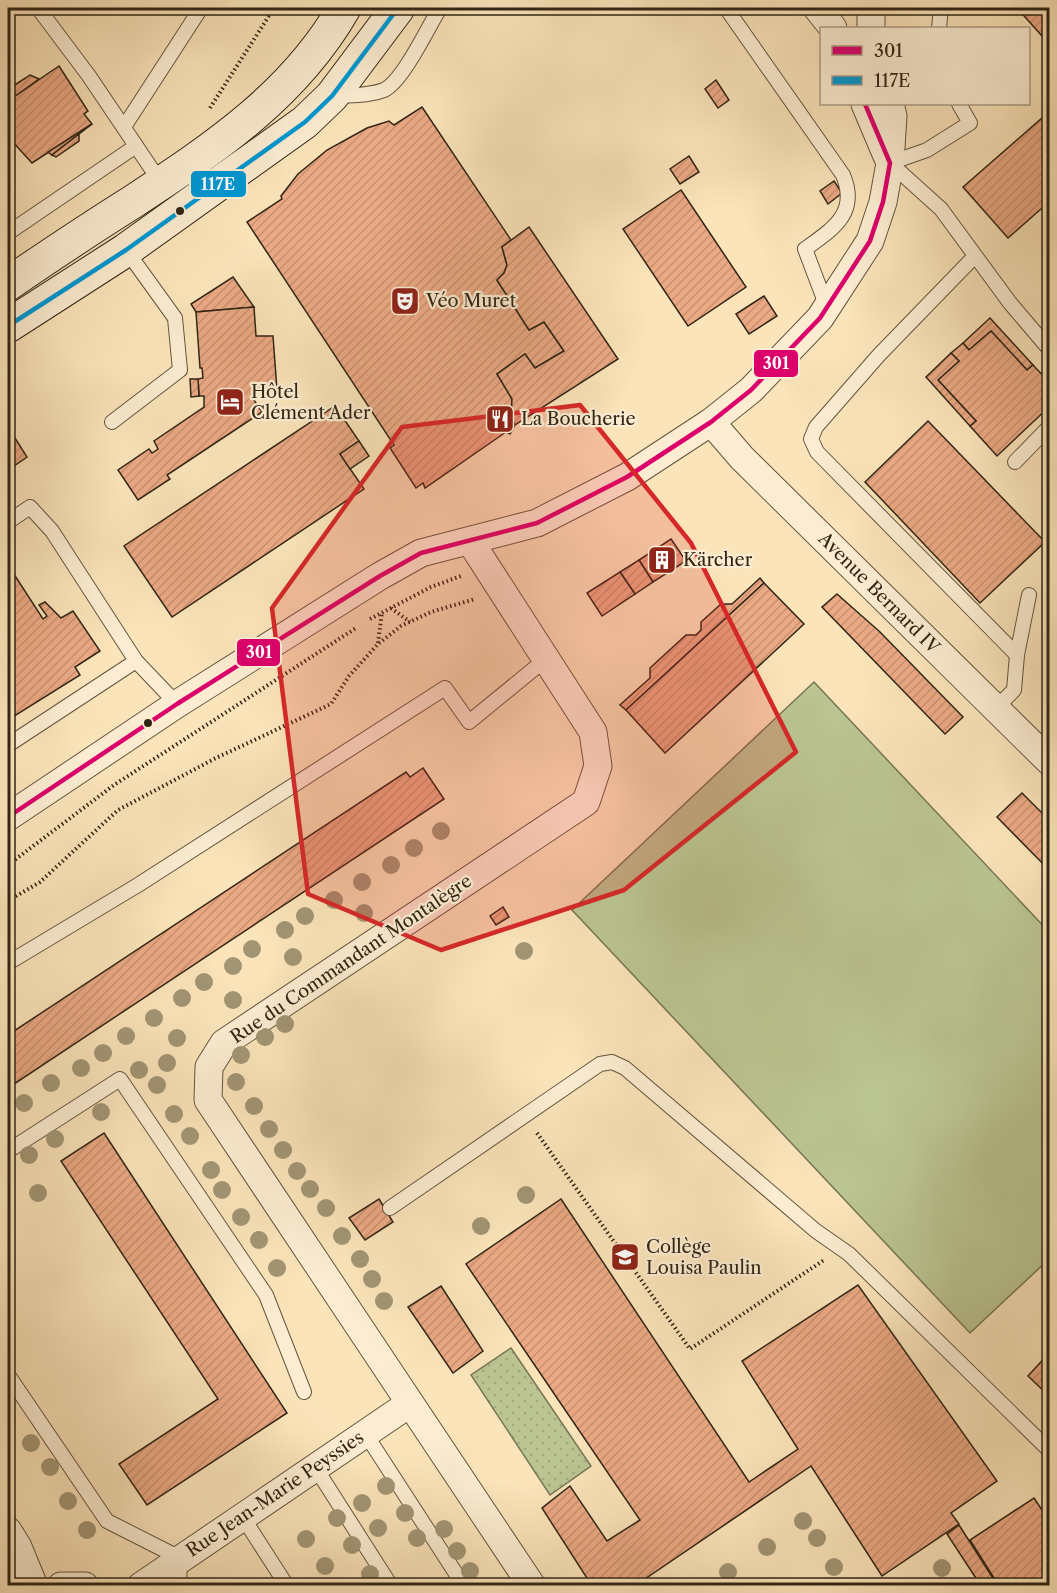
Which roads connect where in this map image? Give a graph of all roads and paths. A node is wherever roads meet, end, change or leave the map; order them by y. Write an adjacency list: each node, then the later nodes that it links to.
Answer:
1 (38, 8): 19 (lane)
2 (201, 8): 19 (lane)
3 (274, 8): 18 (path)
4 (344, 8): 22 (main road)
5 (398, 8): 14 (main road)
6 (440, 8): 14 (lane)
7 (726, 8): 27 (lane)
8 (817, 8): 11 (street)
9 (871, 8): 12 (street)
10 (941, 8): 13 (lane)
11 (832, 27)
12 (871, 27)
13 (939, 27)
14 (332, 96): 24 (main road)
15 (865, 105): 21 (street)
16 (890, 105): 21 (street)
17 (960, 105): 21 (lane)
18 (205, 115)
19 (124, 127): 20 (lane)
20 (136, 146): 22 (lane); 23 (lane)
21 (890, 163): 25 (lane); 27 (street)
22 (161, 183): 26 (main road)
23 (8, 233)
24 (126, 250): 28 (main road); 30 (lane)
25 (975, 256): 29 (lane); 41 (lane)
26 (8, 284)
27 (827, 307): 31 (street)
28 (8, 326)
29 (1050, 350)
30 (112, 422)
31 (711, 422): 35 (street); 45 (street, Avenue Bernard IV)
32 (1050, 426): 33 (lane)
33 (1015, 462)
34 (8, 522): 43 (lane)
35 (470, 541): 36 (street, Rue du Commandant Montalègre); 44 (street)
36 (486, 567): 37 (street, Rue du Commandant Montalègre); 49 (path)
37 (500, 590): 40 (path); 42 (street, Rue du Commandant Montalègre)
38 (1029, 595): 41 (lane)
39 (383, 602): 40 (path)
40 (410, 622): 50 (path)
41 (1017, 655): 45 (lane)
42 (546, 659): 51 (lane); 58 (street, Rue du Commandant Montalègre)
43 (136, 661): 44 (lane); 46 (lane)
44 (177, 704): 48 (street)
45 (996, 708): 47 (street, Avenue Bernard IV)
46 (8, 745)
47 (1050, 762)
48 (8, 817)
49 (8, 865)
50 (8, 901)
51 (8, 963)
52 (525, 1115): 54 (lane); 55 (lane); 55 (path)
53 (8, 1151): 57 (lane)
54 (390, 1208)
55 (841, 1249): 60 (lane)
56 (8, 1375): 64 (lane)
57 (304, 1392)
58 (409, 1404): 59 (street, Rue Jean-Marie Peyssies); 73 (street, Rue du Commandant Montalègre)
59 (365, 1433): 61 (street, Rue Jean-Marie Peyssies); 72 (lane)
60 (1050, 1451)
61 (315, 1467): 62 (street, Rue Jean-Marie Peyssies); 71 (lane)
62 (242, 1516): 64 (street, Rue Jean-Marie Peyssies); 70 (lane)
63 (8, 1531): 65 (street)
64 (180, 1558): 68 (street, Rue Jean-Marie Peyssies); 69 (lane)
65 (34, 1586)
66 (61, 1586): 67 (street)
67 (85, 1586)
68 (141, 1586)
69 (179, 1586)
70 (287, 1586)
71 (391, 1586)
72 (464, 1586)
73 (532, 1586)

